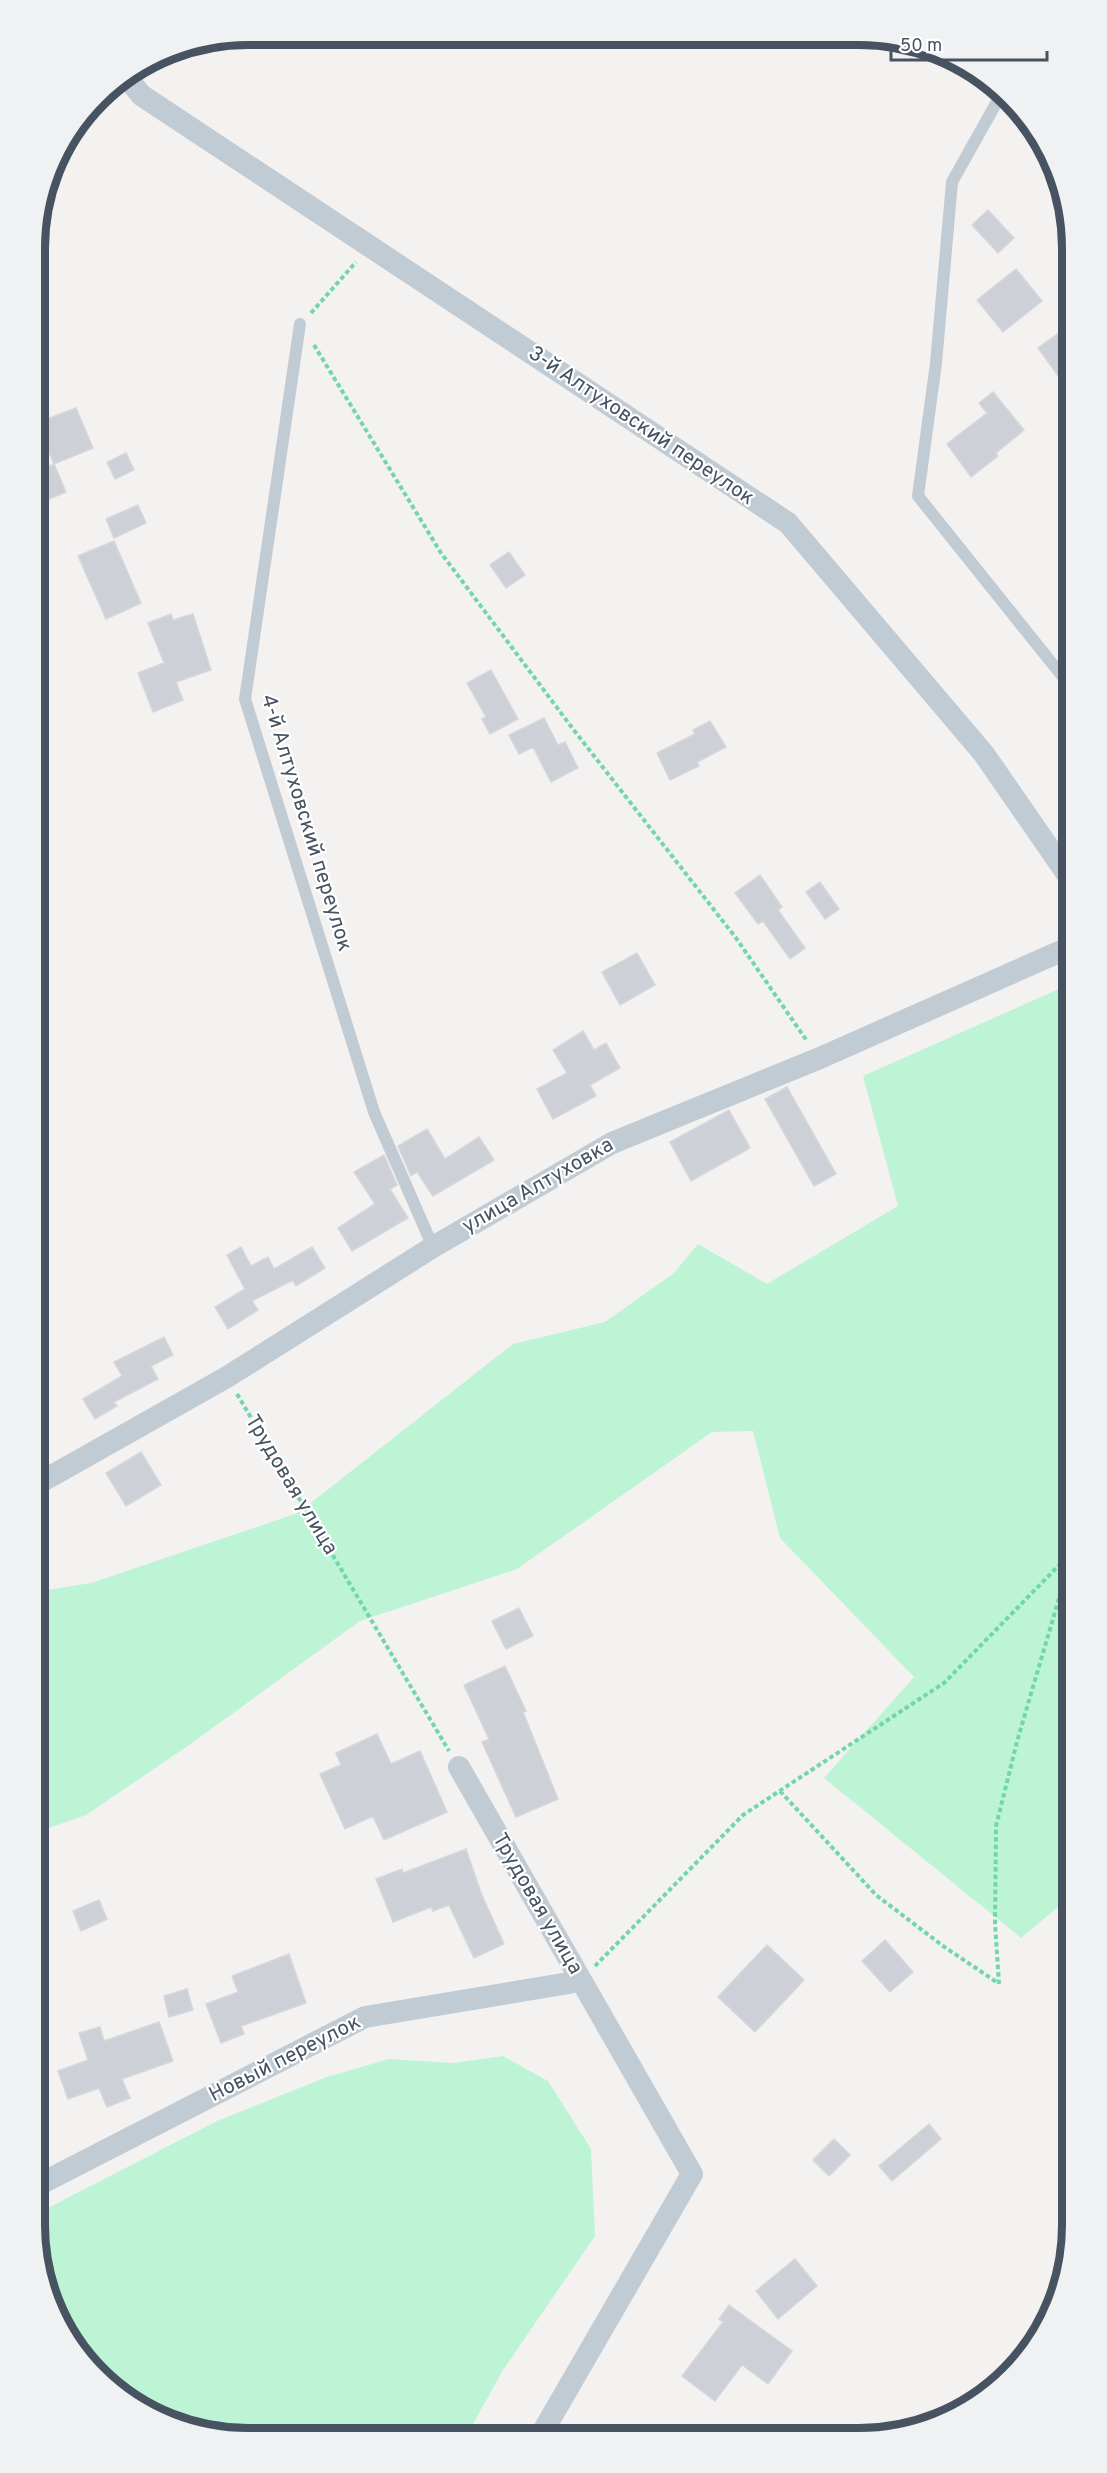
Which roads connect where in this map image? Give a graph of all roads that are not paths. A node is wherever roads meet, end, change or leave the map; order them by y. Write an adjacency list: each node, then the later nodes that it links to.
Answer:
1 (131, 82): 5 (street, 3-й Алтуховский переулок)
2 (997, 101): 4 (lane)
3 (300, 324): 7 (lane, 4-й Алтуховский переулок)
4 (1062, 676)
5 (1062, 867)
6 (1062, 951): 7 (street, улица Алтуховка)
7 (433, 1247): 8 (street, улица Алтуховка)
8 (45, 1481)
9 (459, 1767): 10 (street, Трудовая улица)
10 (581, 1981): 11 (street, Новый переулок); 12 (street, Трудовая улица)
11 (45, 2181)
12 (545, 2428)

